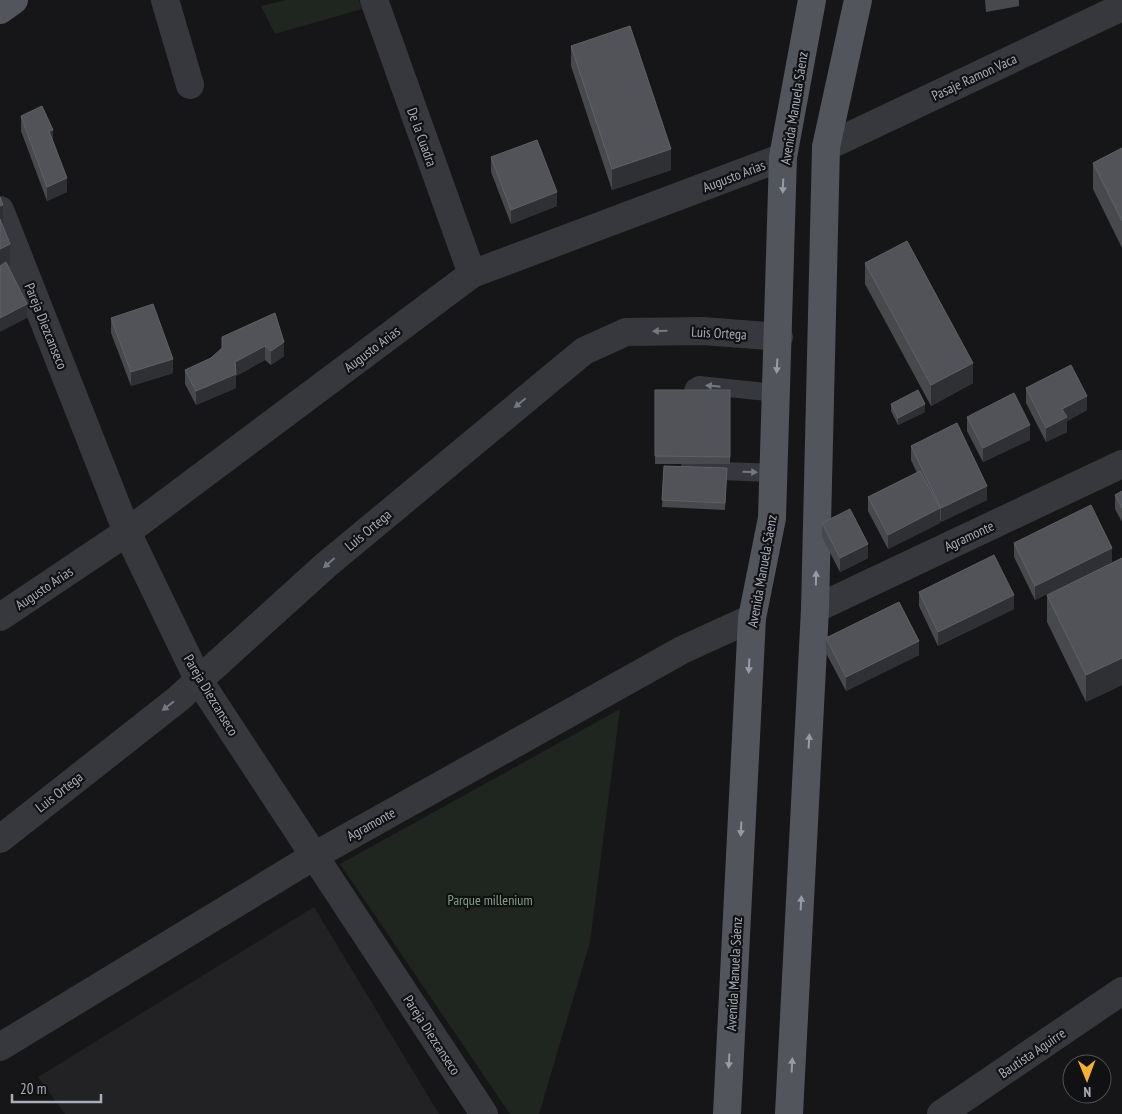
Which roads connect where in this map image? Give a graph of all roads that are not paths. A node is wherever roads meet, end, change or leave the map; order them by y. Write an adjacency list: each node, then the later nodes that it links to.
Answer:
1 (14, 0): 7 (main road)
2 (165, 0): 8 (street)
3 (374, 0): 12 (street, De la Cuadra)
4 (812, 0): 10 (main road, Avenida Manuela Sáenz)
5 (858, 0): 9 (main road)
6 (1122, 7): 9 (street, Pasaje Ramon Vaca)
7 (0, 10)
8 (190, 85)
9 (826, 147): 20 (main road, one-way to 9)
10 (783, 157): 12 (street, Augusto Arias); 13 (main road, Avenida Manuela Sáenz, one-way to 13)
11 (0, 210): 19 (street, Pareja Diezcanseco)
12 (472, 274): 19 (street, Augusto Arias)
13 (779, 337): 14 (main road, Avenida Manuela Sáenz, one-way to 14); 23 (street, Luis Ortega, one-way to 23)
14 (776, 393): 15 (lane, one-way to 15); 18 (main road, Avenida Manuela Sáenz)
15 (691, 397)
16 (690, 464): 18 (lane, one-way to 18)
17 (1122, 464): 20 (street, Agramonte)
18 (774, 473): 22 (main road, Avenida Manuela Sáenz)
19 (127, 532): 21 (street, Augusto Arias); 23 (street, Pareja Diezcanseco)
20 (815, 609): 30 (main road, one-way to 20)
21 (0, 617)
22 (752, 618): 25 (street, Agramonte); 29 (main road, Avenida Manuela Sáenz, one-way to 29)
23 (198, 679): 24 (street, Luis Ortega, one-way to 24); 25 (street, Pareja Diezcanseco)
24 (0, 838)
25 (314, 856): 27 (street, Agramonte); 28 (street, Pareja Diezcanseco)
26 (1122, 992): 31 (street, Bautista Aguirre)
27 (0, 1047)
28 (484, 1114)
29 (727, 1114)
30 (789, 1114)
31 (941, 1114)

